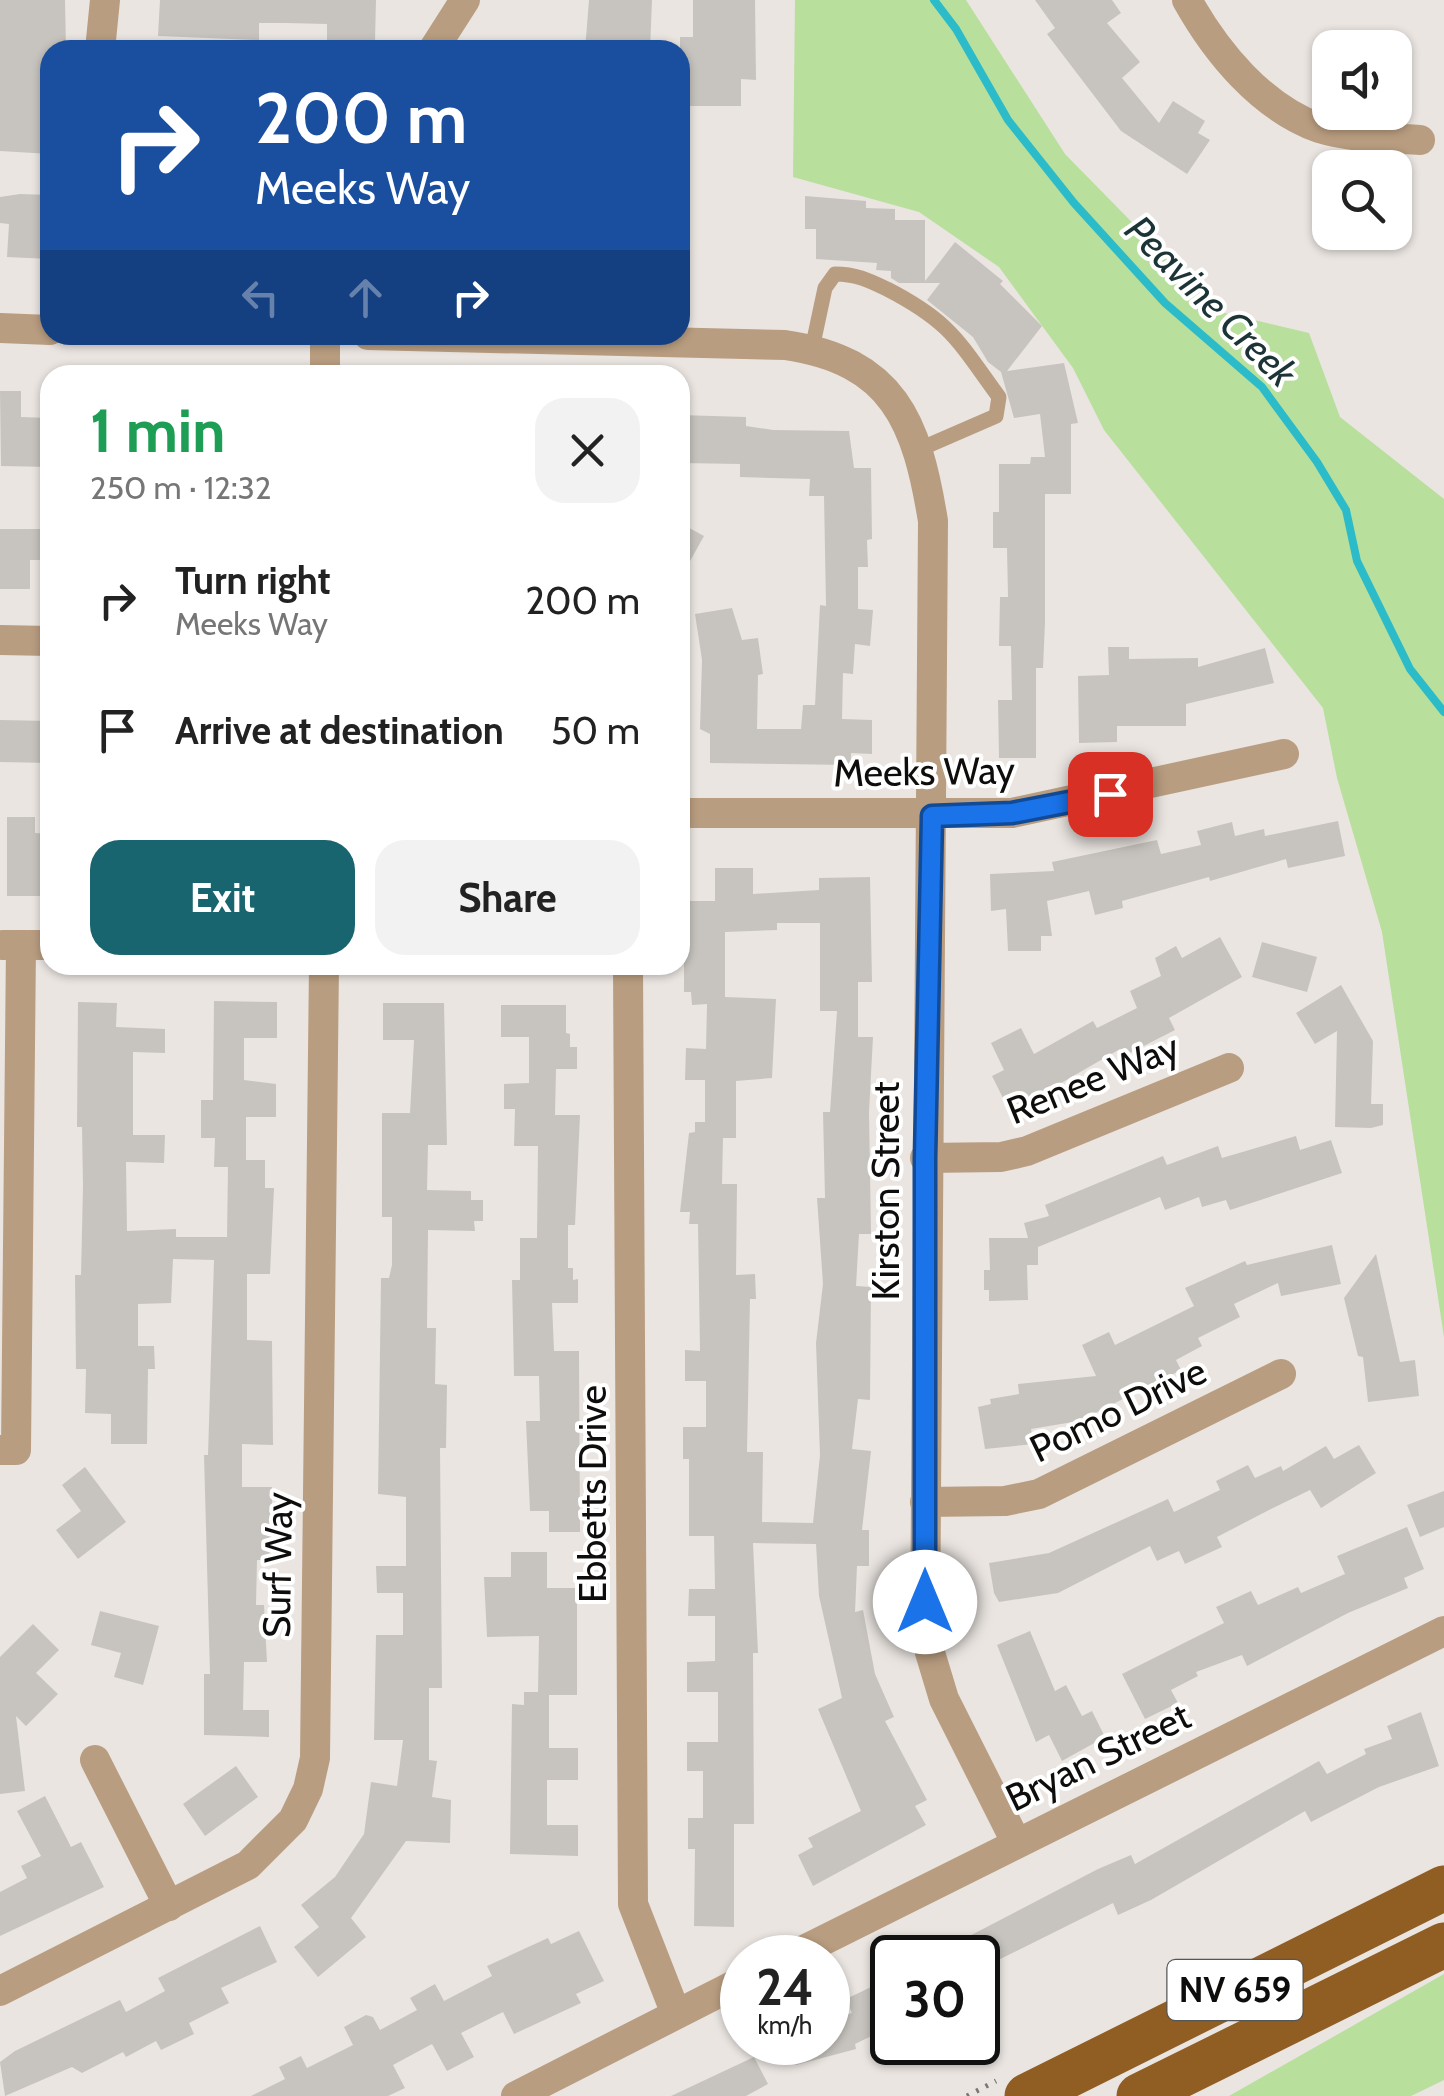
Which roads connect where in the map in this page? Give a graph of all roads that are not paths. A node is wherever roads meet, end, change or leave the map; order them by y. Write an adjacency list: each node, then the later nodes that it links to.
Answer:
1 (105, 0): 4 (street)
2 (465, 0): 5 (street)
3 (1187, 0): 6 (street)
4 (101, 40)
5 (439, 40)
6 (1420, 140)
7 (0, 328): 8 (street)
8 (40, 330)
9 (685, 345): 10 (street)
10 (812, 349): 11 (street, Kirston Street); 11 (lane)
11 (920, 449): 16 (street, Kirston Street)
12 (0, 640): 13 (street)
13 (40, 641)
14 (1284, 754): 16 (street, Meeks Way)
15 (690, 813): 16 (street, Meeks Way)
16 (932, 816): 21 (street, Kirston Street)
17 (24, 945): 23 (street)
18 (324, 975): 29 (street, Surf Way)
19 (628, 975): 34 (street, Ebbetts Drive)
20 (1229, 1068): 21 (street, Renee Way)
21 (925, 1158): 24 (street, Kirston Street)
22 (1281, 1374): 24 (street, Pomo Drive)
23 (8, 1450)
24 (924, 1502): 27 (street, Kirston Street)
25 (1444, 1631): 27 (street, Bryan Street)
26 (95, 1760): 29 (street)
27 (1016, 1842): 30 (street, Bryan Street)
28 (1444, 1888): 36 (main road, NV 659)
29 (169, 1906): 33 (street, Surf Way)
30 (833, 1935)
31 (1444, 1944): 37 (main road, NV 659)
32 (720, 1991): 34 (street)
33 (0, 1992)
34 (676, 2014): 35 (street)
35 (516, 2096)
36 (1027, 2096)
37 (1138, 2096)

